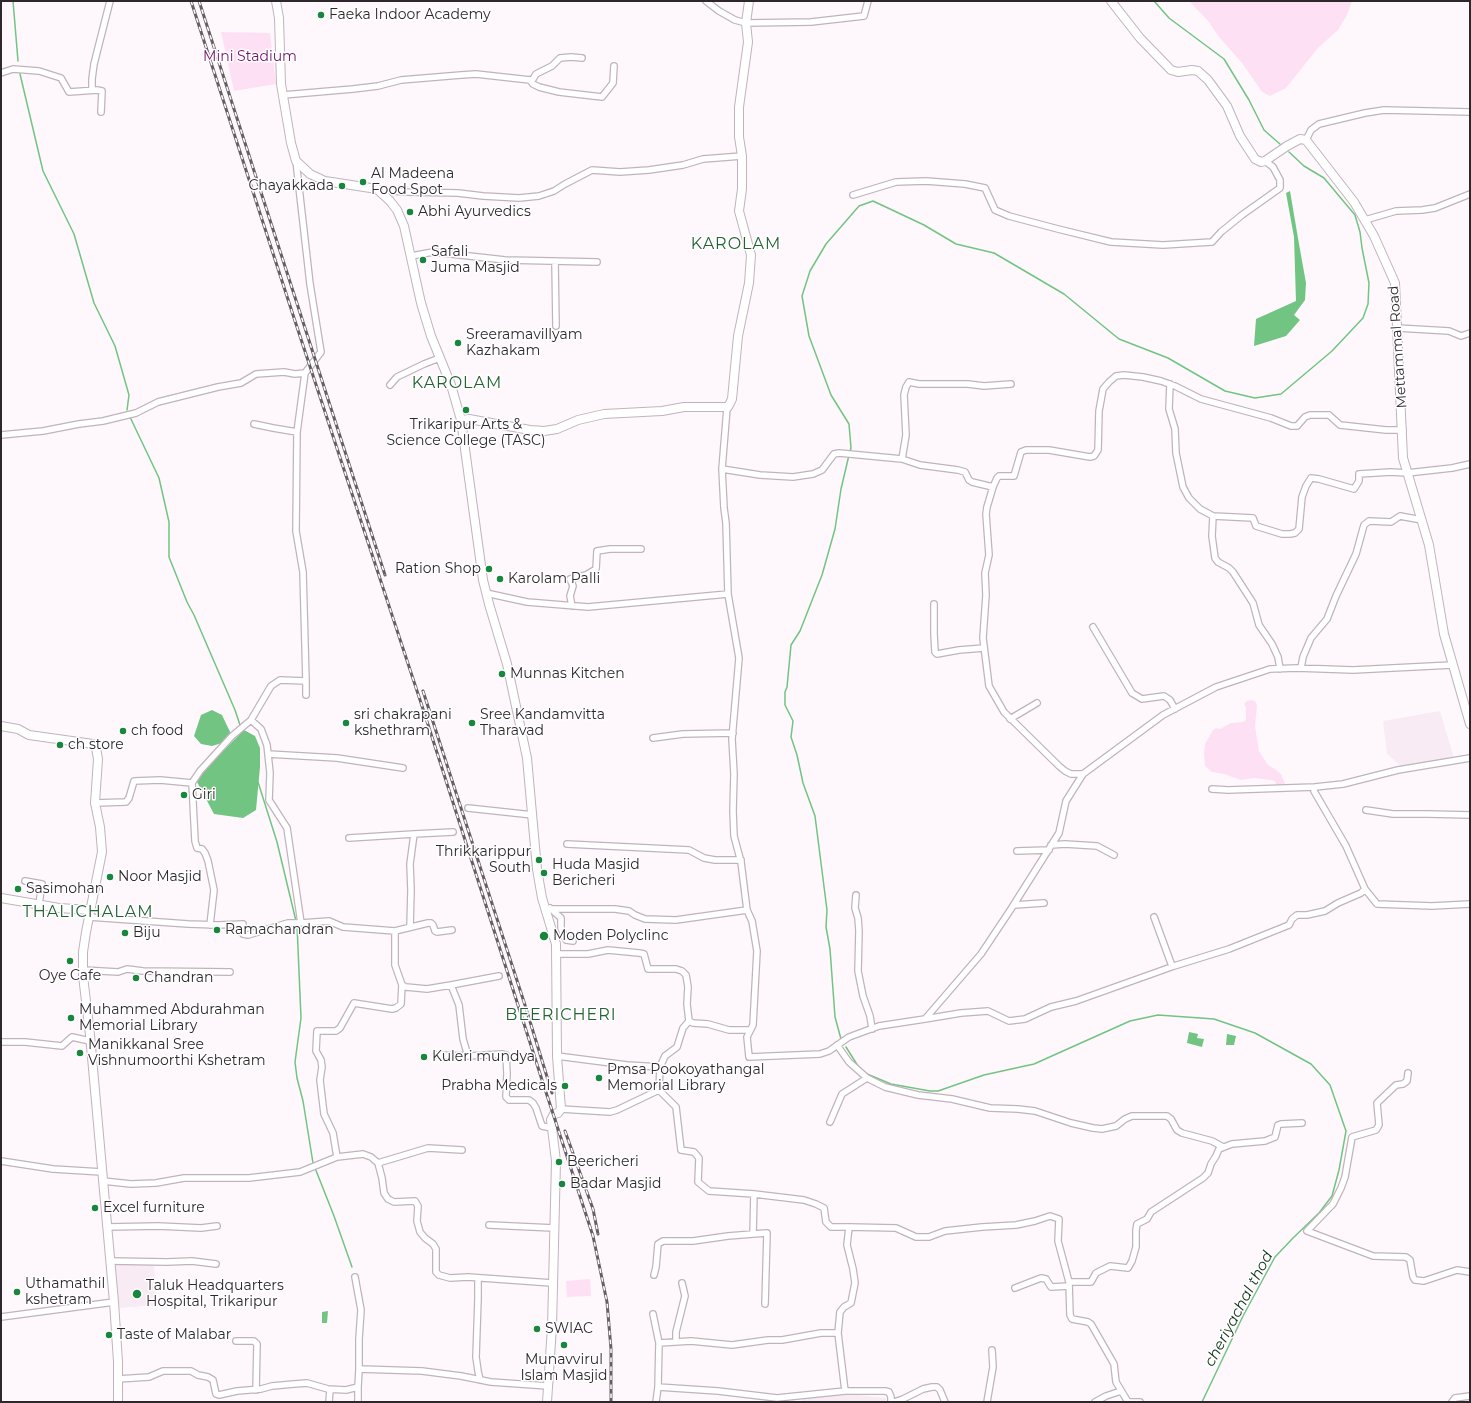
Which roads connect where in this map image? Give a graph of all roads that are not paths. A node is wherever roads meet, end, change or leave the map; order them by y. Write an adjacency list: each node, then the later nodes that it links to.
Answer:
1 (110, 1): 12 (street)
2 (276, 1): 13 (main road)
3 (706, 1): 7 (street)
4 (749, 1): 7 (main road)
5 (868, 1): 7 (street)
6 (1111, 1): 19 (main road)
7 (746, 23): 17 (main road)
8 (582, 58): 11 (street)
9 (614, 66): 11 (street)
10 (1, 73): 12 (street)
11 (530, 80): 13 (street)
12 (92, 90): 14 (street)
13 (283, 94): 18 (main road)
14 (101, 112)
15 (1470, 112): 16 (street)
16 (1306, 140): 19 (main road); 23 (main road, Mettammal Road)
17 (742, 156): 20 (street); 35 (main road)
18 (296, 161): 20 (main road); 31 (street)
19 (1265, 161): 22 (street)
20 (377, 189): 24 (main road)
21 (1470, 194): 23 (street)
22 (853, 195)
23 (1365, 220): 28 (main road, Mettammal Road)
24 (411, 256): 25 (street); 30 (main road)
25 (555, 260): 26 (street); 27 (street)
26 (597, 262)
27 (556, 326)
28 (1397, 328): 29 (street); 38 (main road, Mettammal Road)
29 (1470, 333)
30 (441, 361): 34 (street); 36 (main road)
31 (305, 373): 39 (street); 40 (street)
32 (1011, 384): 41 (street)
33 (1170, 384): 38 (street); 45 (street); 46 (street)
34 (390, 385)
35 (727, 408): 36 (main road); 43 (street)
36 (461, 420): 49 (main road)
37 (254, 424): 39 (street)
38 (1403, 430): 44 (main road, Mettammal Road)
39 (297, 432): 58 (street)
40 (1, 434)
41 (902, 459): 43 (street); 45 (street)
42 (1470, 464): 44 (street)
43 (722, 469): 50 (street)
44 (1407, 473): 46 (street); 47 (main road, Mettammal Road)
45 (993, 487): 54 (street)
46 (1213, 516): 57 (street)
47 (1422, 520): 55 (main road, Mettammal Road); 56 (street)
48 (641, 548): 52 (street)
49 (486, 593): 52 (street); 78 (main road)
50 (728, 594): 52 (street); 66 (street)
51 (934, 604): 54 (street)
52 (572, 606)
53 (1092, 627): 61 (street)
54 (984, 648): 62 (street)
55 (1452, 665): 56 (street); 64 (main road, Mettammal Road)
56 (1301, 668): 57 (street)
57 (1280, 669): 61 (street)
58 (306, 681): 59 (street); 63 (street)
59 (306, 695)
60 (1037, 703): 62 (street)
61 (1175, 709): 71 (street)
62 (1010, 719): 71 (street)
63 (251, 720): 68 (street); 72 (street)
64 (1470, 724)
65 (1, 726): 75 (main road)
66 (733, 733): 67 (street); 87 (street)
67 (653, 738)
68 (268, 754): 70 (street); 100 (street)
69 (1470, 758): 73 (street)
70 (403, 768)
71 (1083, 774): 84 (street)
72 (192, 783): 75 (street); 101 (street)
73 (1315, 787): 74 (street); 89 (street)
74 (1212, 789)
75 (95, 803): 98 (main road)
76 (468, 808): 78 (street)
77 (1366, 810): 79 (street)
78 (533, 815): 96 (main road)
79 (1470, 815)
80 (453, 832): 81 (street)
81 (414, 834): 82 (street); 102 (street)
82 (349, 838)
83 (566, 844): 87 (street)
84 (1050, 848): 85 (street); 86 (street); 95 (street)
85 (1017, 851)
86 (1114, 855)
87 (740, 860): 97 (street)
88 (24, 881): 93 (street)
89 (1366, 890): 94 (street); 107 (street)
90 (856, 895): 115 (street)
91 (1, 898): 93 (main road)
92 (1044, 903): 95 (street)
93 (39, 904): 98 (main road)
94 (1470, 904)
95 (1014, 905): 113 (street)
96 (549, 909): 97 (street); 105 (street); 106 (main road)
97 (746, 910): 116 (street)
98 (89, 914): 101 (street); 108 (main road)
99 (1154, 917): 107 (street)
100 (298, 923): 101 (street); 103 (street)
101 (210, 925)
102 (410, 927): 103 (street); 104 (street)
103 (396, 930): 111 (street)
104 (452, 930)
105 (573, 941)
106 (556, 954): 114 (street); 122 (main road)
107 (1172, 966): 113 (street)
108 (83, 970): 109 (street); 117 (main road)
109 (230, 972)
110 (500, 976): 112 (street)
111 (402, 985): 112 (street); 133 (street)
112 (451, 985): 121 (street)
113 (925, 1019): 115 (street)
114 (689, 1021): 116 (street); 123 (street)
115 (872, 1029): 119 (street)
116 (750, 1030): 119 (street)
117 (90, 1041): 118 (street); 136 (main road)
118 (1, 1042)
119 (837, 1046): 125 (street)
120 (436, 1055): 121 (street)
121 (468, 1056): 130 (street)
122 (557, 1056): 123 (street); 127 (main road)
123 (660, 1067): 126 (street)
124 (1408, 1073): 147 (street)
125 (866, 1078): 128 (street); 131 (street)
126 (658, 1090): 127 (street); 138 (street)
127 (561, 1109): 130 (main road)
128 (830, 1122)
129 (1302, 1123): 131 (street)
130 (552, 1128): 143 (main road)
131 (1223, 1147): 153 (street)
132 (462, 1150): 135 (street)
133 (337, 1157): 135 (street); 137 (street)
134 (1, 1161): 136 (street)
135 (378, 1162): 150 (street)
136 (102, 1172): 137 (main road)
137 (103, 1181): 141 (main road)
138 (754, 1194): 142 (street); 144 (street)
139 (489, 1225): 143 (street)
140 (217, 1226): 141 (street)
141 (107, 1227): 145 (main road)
142 (849, 1227): 153 (street); 159 (street)
143 (554, 1228): 151 (main road)
144 (753, 1234): 148 (street); 156 (street)
145 (110, 1261): 146 (street); 155 (main road)
146 (216, 1264)
147 (1470, 1272)
148 (654, 1275)
149 (355, 1277): 164 (street)
150 (478, 1279): 151 (street); 166 (street)
151 (552, 1283): 167 (main road)
152 (682, 1283): 161 (street)
153 (1069, 1284): 154 (street); 173 (street)
154 (1015, 1288)
155 (114, 1302): 158 (street); 165 (main road)
156 (765, 1304)
157 (653, 1314): 162 (street)
158 (1, 1317)
159 (838, 1333): 161 (street); 172 (street)
160 (236, 1340): 170 (street)
161 (676, 1342): 162 (street)
162 (659, 1343): 169 (street)
163 (992, 1350): 183 (street)
164 (359, 1370): 166 (street); 168 (street)
165 (118, 1379): 170 (street); 176 (main road)
166 (480, 1380): 167 (street)
167 (548, 1386): 179 (main road)
168 (358, 1387): 171 (street); 178 (street)
169 (658, 1387): 175 (street); 180 (street)
170 (256, 1390): 171 (street)
171 (330, 1390): 177 (street)
172 (845, 1390): 175 (street); 181 (street)
173 (1121, 1391): 184 (street); 185 (street)
174 (1470, 1396): 187 (street)
175 (794, 1399)
176 (118, 1402)
177 (329, 1402)
178 (358, 1402)
179 (547, 1402)
180 (656, 1402)
181 (892, 1402): 182 (street)
182 (945, 1402)
183 (987, 1402)
184 (1095, 1402)
185 (1128, 1402): 186 (street)
186 (1140, 1402)
187 (1452, 1402)

